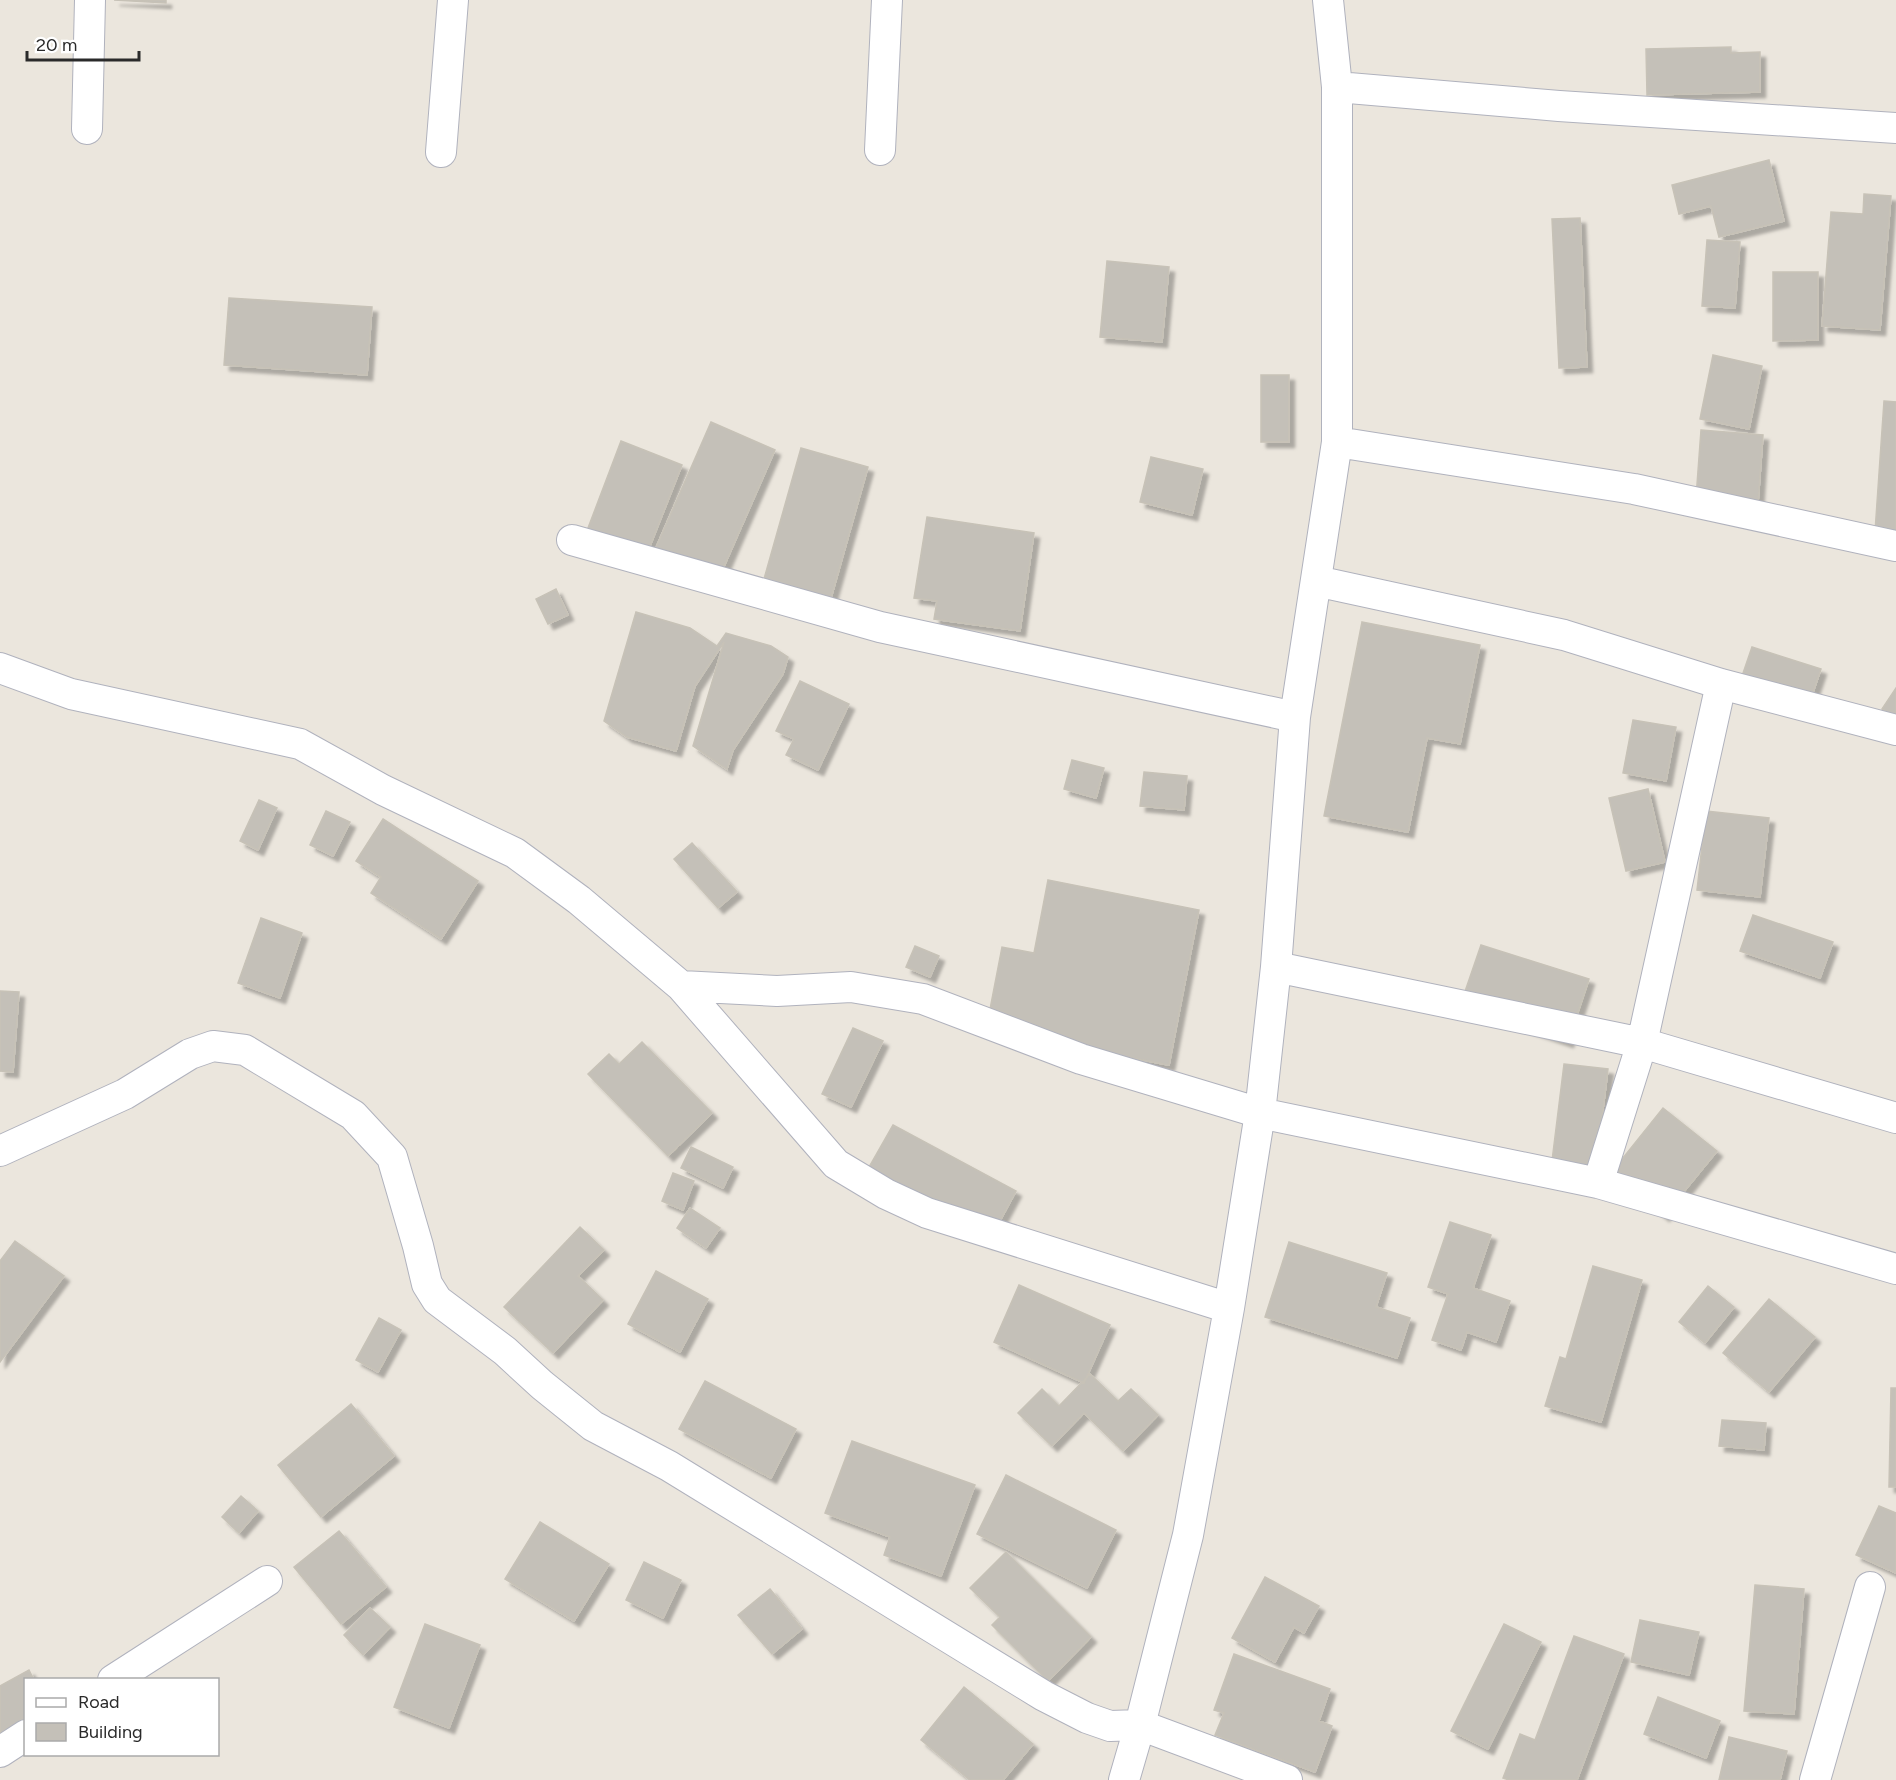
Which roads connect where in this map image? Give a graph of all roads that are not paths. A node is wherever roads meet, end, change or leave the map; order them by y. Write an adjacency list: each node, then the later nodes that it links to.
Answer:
1 (90, 0): 6 (street)
2 (453, 0): 9 (street)
3 (887, 0): 8 (street)
4 (1328, 0): 5 (street)
5 (1337, 87): 7 (street); 10 (street)
6 (87, 129)
7 (1896, 129)
8 (880, 150)
9 (441, 152)
10 (1337, 442): 12 (street); 13 (street)
11 (572, 540): 16 (street)
12 (1896, 546)
13 (1316, 581): 15 (street); 16 (street)
14 (0, 668): 19 (street)
15 (1722, 684): 17 (street); 20 (street)
16 (1295, 717): 18 (street)
17 (1896, 730)
18 (1276, 967): 20 (street); 21 (street)
19 (681, 986): 21 (street); 26 (street)
20 (1642, 1043): 22 (street); 24 (street)
21 (1260, 1113): 24 (street); 26 (street)
22 (1896, 1118)
23 (0, 1151): 30 (street)
24 (1598, 1183): 25 (street)
25 (1896, 1269)
26 (1229, 1308): 30 (street)
27 (267, 1581): 29 (street)
28 (1870, 1587): 35 (street)
29 (116, 1678)
30 (1140, 1725): 33 (street); 34 (street)
31 (24, 1737): 32 (street)
32 (0, 1752)
33 (1124, 1780)
34 (1287, 1780)
35 (1815, 1780)

